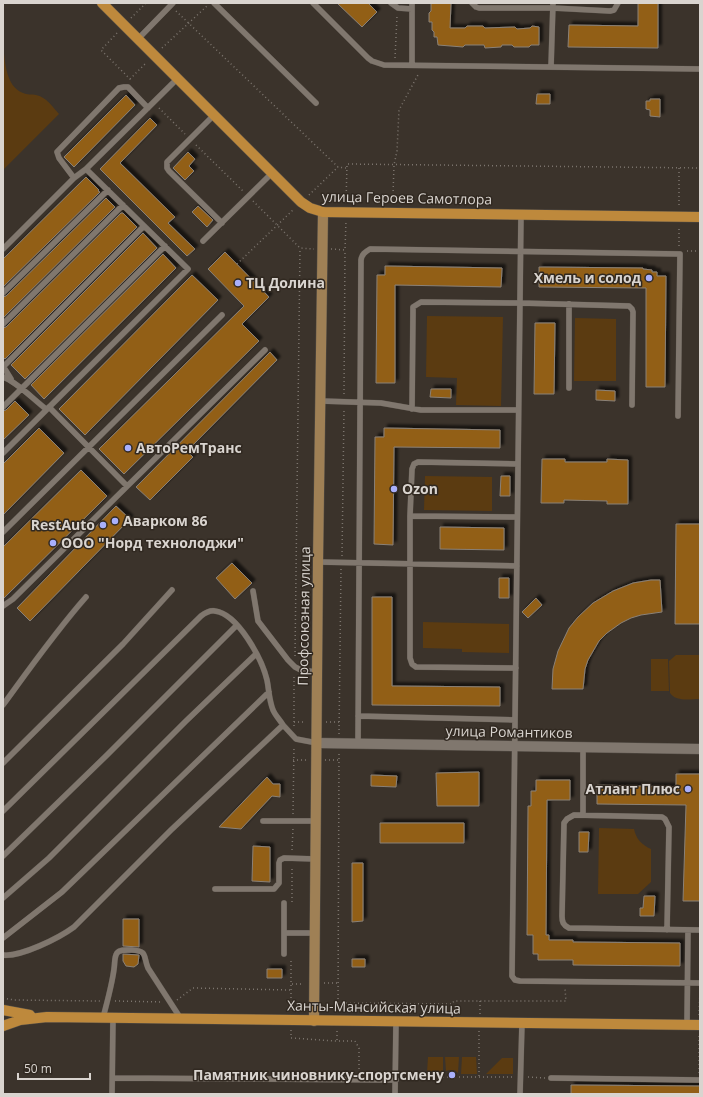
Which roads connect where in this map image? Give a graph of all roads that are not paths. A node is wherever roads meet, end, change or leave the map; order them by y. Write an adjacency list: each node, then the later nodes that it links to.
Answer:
1 (102, 3): 10 (main road, улица Героев Самотлора)
2 (214, 3): 15 (lane)
3 (314, 3): 11 (lane)
4 (391, 3): 8 (lane)
5 (472, 3): 9 (lane)
6 (618, 3): 9 (lane)
7 (172, 4): 10 (lane)
8 (412, 6): 11 (lane)
9 (553, 6): 12 (lane)
10 (138, 38): 14 (main road, улица Героев Самотлора)
11 (412, 65): 12 (lane)
12 (551, 67): 13 (lane)
13 (700, 69)
14 (178, 78): 16 (lane); 17 (main road, улица Героев Самотлора)
15 (316, 103)
16 (148, 108): 18 (lane); 20 (lane)
17 (214, 115): 19 (main road, улица Героев Самотлора); 26 (lane)
18 (86, 169): 20 (lane); 21 (lane)
19 (272, 173): 23 (main road, улица Героев Самотлора); 26 (lane)
20 (74, 178): 30 (lane)
21 (108, 190): 22 (lane); 32 (lane)
22 (123, 205): 27 (lane); 36 (lane)
23 (323, 212): 24 (main road, улица Героев Самотлора); 43 (main road, Профсоюзная улица)
24 (521, 214): 25 (main road, улица Героев Самотлора); 31 (lane)
25 (700, 217)
26 (222, 223): 28 (lane)
27 (144, 226): 29 (lane); 38 (lane)
28 (203, 241)
29 (165, 246): 42 (lane); 47 (lane)
30 (3, 249)
31 (520, 252): 33 (lane); 44 (lane); 50 (lane)
32 (3, 293)
33 (520, 303): 34 (lane); 48 (lane); 49 (lane)
34 (569, 304): 41 (lane); 45 (lane)
35 (222, 315): 51 (lane)
36 (3, 324)
37 (265, 350): 54 (lane)
38 (3, 366): 40 (lane)
39 (3, 376): 40 (lane)
40 (10, 379): 42 (lane)
41 (569, 388)
42 (21, 389): 46 (lane); 47 (lane)
43 (321, 401): 44 (lane); 58 (main road, Профсоюзная улица)
44 (361, 402): 48 (lane); 59 (lane)
45 (632, 405)
46 (3, 407)
47 (47, 408): 51 (lane); 52 (lane)
48 (412, 409): 49 (lane)
49 (518, 410): 53 (lane)
50 (678, 416)
51 (88, 447): 54 (lane); 57 (lane)
52 (3, 453)
53 (518, 464): 55 (lane); 56 (lane)
54 (127, 486): 65 (lane)
55 (410, 516): 56 (lane); 60 (lane)
56 (517, 517): 61 (lane)
57 (3, 532)
58 (318, 562): 59 (lane); 69 (main road, Профсоюзная улица)
59 (358, 563): 60 (lane); 72 (lane)
60 (410, 564): 61 (lane); 68 (lane)
61 (517, 566): 68 (lane)
62 (172, 590): 80 (lane)
63 (253, 591): 69 (lane)
64 (86, 597): 71 (lane)
65 (3, 606)
66 (237, 625): 67 (lane); 81 (lane); 85 (lane)
67 (256, 654): 70 (lane); 88 (lane)
68 (516, 668): 73 (lane)
69 (317, 672): 75 (main road, Профсоюзная улица)
70 (269, 692): 74 (lane); 95 (lane)
71 (3, 705)
72 (358, 716): 73 (lane); 76 (lane)
73 (515, 720): 77 (lane)
74 (283, 725): 75 (lane); 97 (lane)
75 (317, 743): 76 (street, улица Романтиков); 84 (main road, Профсоюзная улица)
76 (358, 744): 77 (street, улица Романтиков)
77 (515, 746): 78 (street, улица Романтиков); 98 (lane)
78 (583, 747): 79 (street, улица Романтиков); 82 (lane)
79 (700, 749)
80 (3, 763)
81 (3, 811)
82 (583, 815): 90 (lane); 90 (lane)
83 (263, 821): 84 (lane)
84 (316, 821): 86 (main road, Профсоюзная улица)
85 (3, 856)
86 (316, 859): 87 (lane); 94 (main road, Профсоюзная улица)
87 (215, 889)
88 (3, 898)
89 (284, 903): 93 (lane)
90 (667, 930): 91 (lane)
91 (688, 930): 92 (lane); 98 (lane)
92 (700, 930)
93 (284, 933): 94 (lane); 96 (lane)
94 (315, 933): 104 (main road, Профсоюзная улица)
95 (3, 938)
96 (284, 954)
97 (3, 955)
98 (687, 982): 99 (lane); 107 (lane)
99 (700, 983)
100 (3, 1010): 101 (main road, Ханты-Мансийская улица)
101 (47, 1017): 102 (main road, Ханты-Мансийская улица); 109 (main road, Ханты-Мансийская улица)
102 (108, 1018): 103 (main road, Ханты-Мансийская улица); 103 (lane); 110 (lane)
103 (181, 1018): 104 (main road, Ханты-Мансийская улица)
104 (314, 1021): 105 (main road, Ханты-Мансийская улица)
105 (396, 1022): 106 (main road, Ханты-Мансийская улица); 112 (lane)
106 (522, 1023): 107 (main road, Ханты-Мансийская улица); 116 (lane)
107 (686, 1025): 108 (main road, Ханты-Мансийская улица)
108 (700, 1025)
109 (3, 1026)
110 (113, 1078): 112 (lane); 114 (lane)
111 (551, 1078): 113 (lane)
112 (396, 1080): 115 (lane)
113 (699, 1080)
114 (112, 1094)
115 (395, 1094)
116 (520, 1094)

